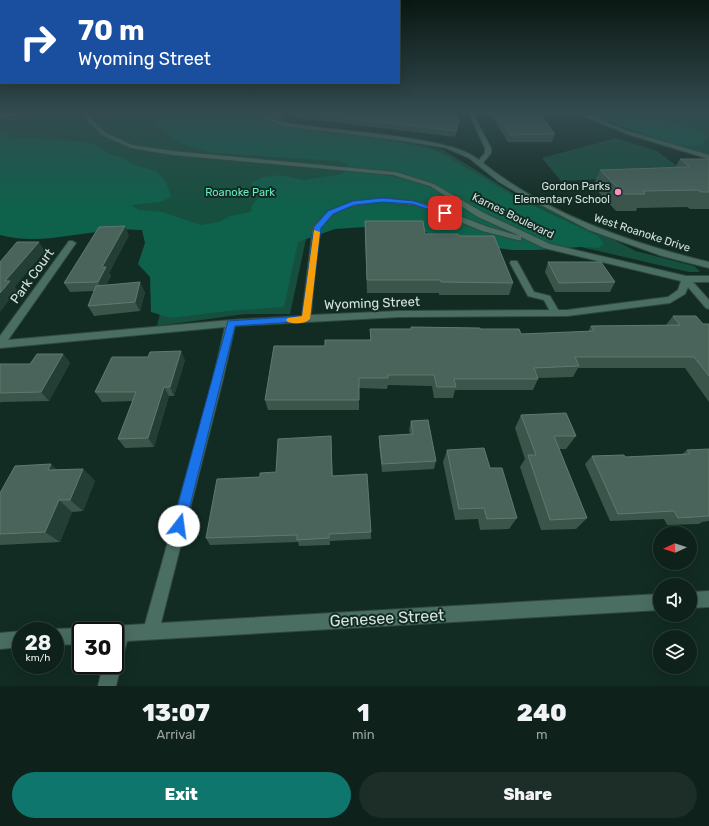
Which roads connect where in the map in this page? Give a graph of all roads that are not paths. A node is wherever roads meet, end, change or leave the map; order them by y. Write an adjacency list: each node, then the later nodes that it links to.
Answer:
1 (127, 144): 8 (street, Karnes Boulevard)
2 (436, 144): 6 (street, West Roanoke Drive)
3 (486, 144): 6 (street)
4 (666, 144): 5 (street)
5 (709, 157)
6 (480, 163): 10 (street, West Roanoke Drive)
7 (72, 243): 17 (street, Park Court)
8 (547, 246): 11 (street, Karnes Boulevard); 15 (street)
9 (514, 263): 14 (street)
10 (709, 265)
11 (686, 279): 12 (street); 13 (street); 14 (street, Wyoming Street)
12 (709, 279)
13 (709, 306)
14 (556, 313): 15 (street, Wyoming Street)
15 (306, 319): 16 (street, Wyoming Street)
16 (231, 323): 17 (street, Wyoming Street); 21 (street)
17 (0, 344)
18 (709, 599): 19 (street)
19 (697, 600)
20 (653, 602): 21 (street, Genesee Street)
21 (151, 632): 22 (street, Genesee Street)
22 (124, 634)
23 (12, 640): 24 (street)
24 (0, 641)
25 (110, 674): 26 (street)
26 (107, 686)

